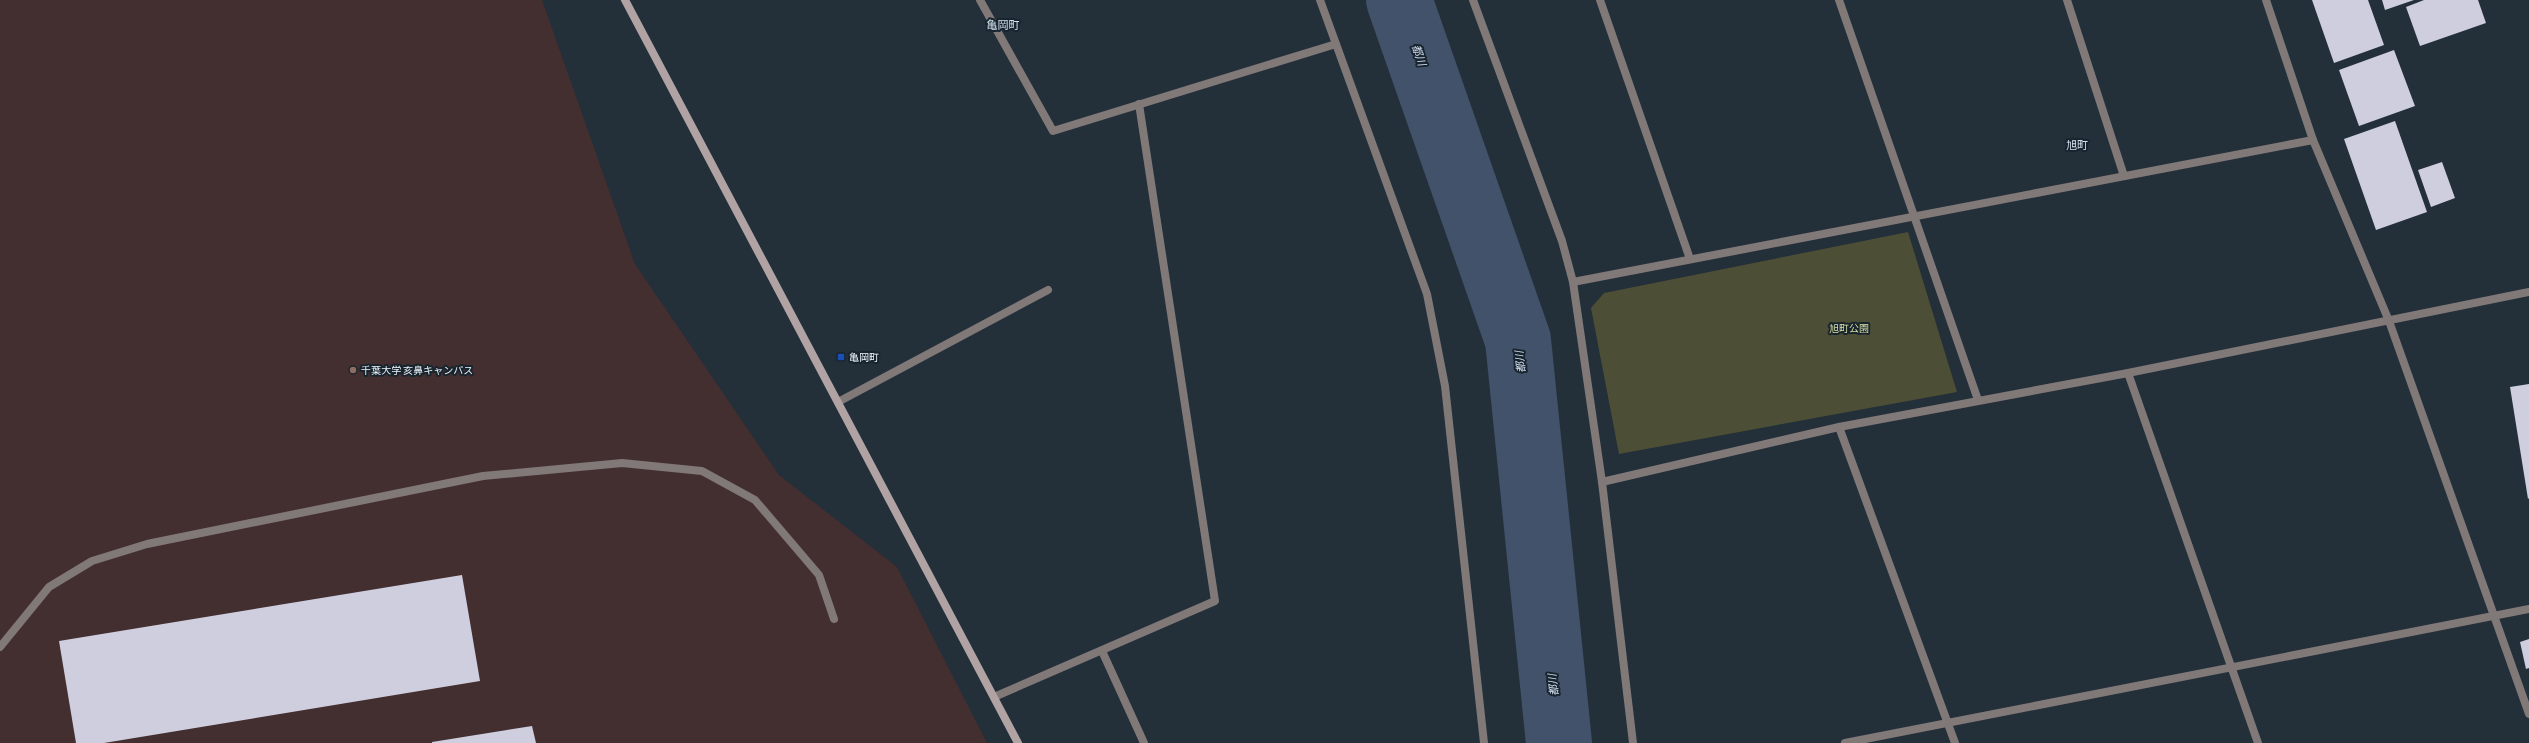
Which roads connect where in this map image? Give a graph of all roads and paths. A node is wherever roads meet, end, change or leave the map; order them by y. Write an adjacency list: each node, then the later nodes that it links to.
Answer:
1 (625, 0): 21 (street)
2 (980, 0): 10 (street)
3 (1320, 0): 9 (street)
4 (1473, 0): 15 (street)
5 (1600, 0): 14 (street)
6 (1839, 0): 13 (street)
7 (2067, 0): 12 (street)
8 (2266, 0): 11 (street)
9 (1336, 44): 10 (street); 35 (street)
10 (1139, 104): 28 (street)
11 (2312, 140): 12 (street); 18 (street)
12 (2124, 176): 13 (street)
13 (1914, 216): 14 (street); 20 (street)
14 (1690, 260): 15 (street)
15 (1573, 282): 23 (street)
16 (1048, 290): 21 (street)
17 (2529, 292): 18 (street)
18 (2389, 321): 19 (street); 25 (street)
19 (2128, 373): 20 (street); 29 (street)
20 (1978, 400): 22 (street)
21 (838, 402): 30 (street)
22 (1839, 427): 23 (street); 32 (street)
23 (1602, 482): 36 (street)
24 (2529, 609): 25 (street)
25 (2494, 615): 29 (street); 31 (street)
26 (834, 619): 27 (street)
27 (0, 647)
28 (1102, 651): 30 (street); 34 (street)
29 (2231, 668): 32 (street); 39 (street)
30 (994, 698): 33 (street)
31 (2529, 714)
32 (1947, 722): 37 (street); 38 (street)
33 (1018, 743)
34 (1144, 743)
35 (1484, 743)
36 (1633, 743)
37 (1845, 743)
38 (1954, 743)
39 (2258, 743)

